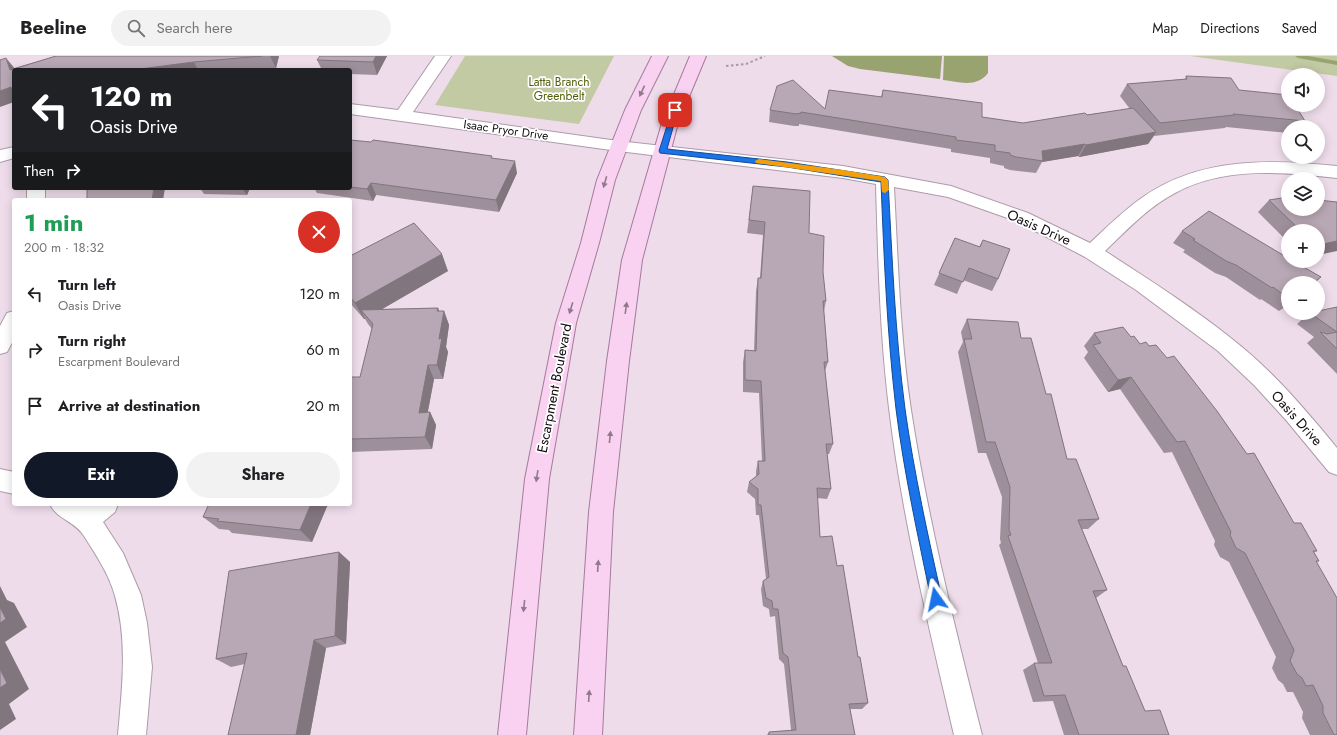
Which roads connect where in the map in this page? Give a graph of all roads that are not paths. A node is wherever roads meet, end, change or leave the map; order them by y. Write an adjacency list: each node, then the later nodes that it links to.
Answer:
1 (443, 56): 5 (street)
2 (660, 56): 6 (main road, Escarpment Boulevard, one-way to 6)
3 (698, 56): 7 (main road)
4 (352, 109): 5 (street, Isaac Pryor Drive)
5 (402, 115): 6 (street, Isaac Pryor Drive)
6 (618, 146): 7 (street, Isaac Pryor Drive); 21 (main road, Escarpment Boulevard, one-way to 21)
7 (663, 151): 11 (street, Oasis Drive); 22 (main road, one-way to 7)
8 (12, 153): 9 (street)
9 (0, 156)
10 (1337, 172): 12 (street)
11 (885, 180): 12 (street, Oasis Drive); 23 (street)
12 (1092, 252): 15 (street, Oasis Drive)
13 (12, 323): 14 (street)
14 (0, 346)
15 (1337, 465)
16 (0, 480): 17 (street)
17 (12, 483)
18 (71, 506): 19 (street)
19 (97, 512): 20 (street)
20 (132, 735)
21 (512, 735)
22 (588, 735)
23 (968, 735)

